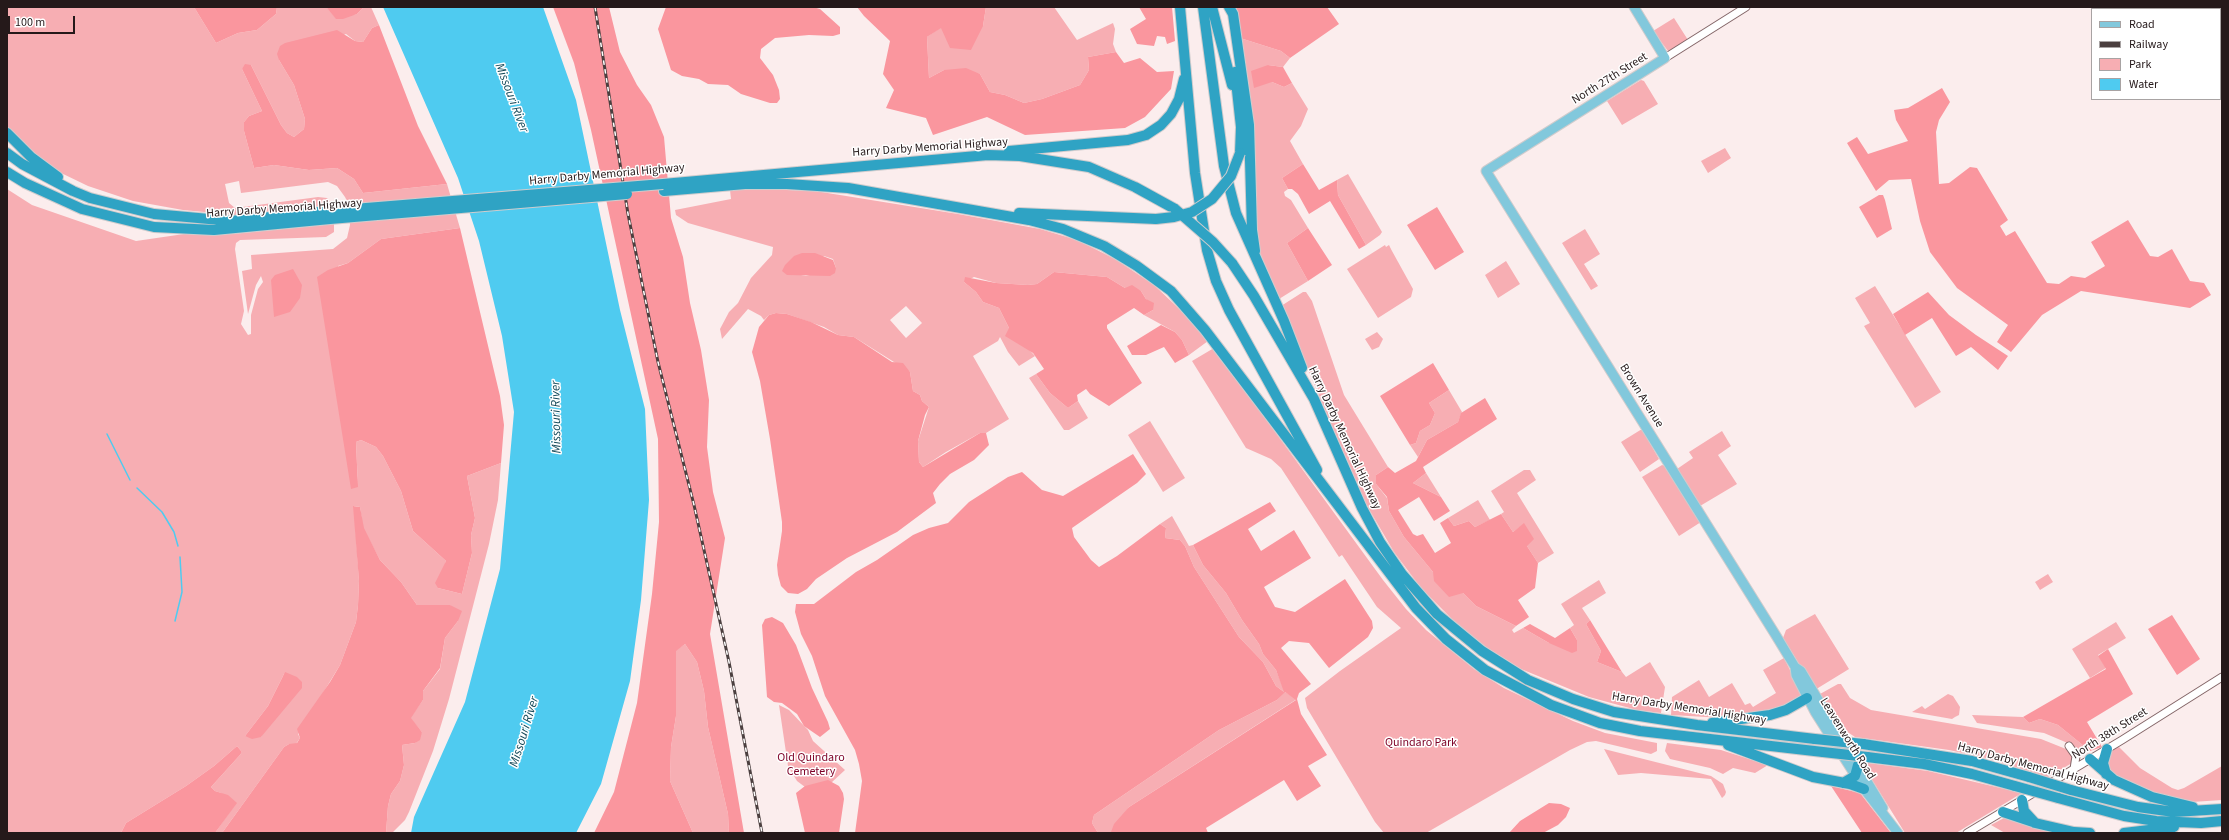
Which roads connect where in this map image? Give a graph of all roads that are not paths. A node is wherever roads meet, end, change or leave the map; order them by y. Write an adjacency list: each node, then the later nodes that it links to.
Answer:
1 (1180, 7): 8 (highway)
2 (1203, 7): 19 (highway)
3 (1212, 7): 9 (highway)
4 (1228, 7): 9 (highway); 19 (highway)
5 (1634, 7): 7 (main road)
6 (1746, 7): 7 (street, North 27th Street)
7 (1665, 58): 14 (main road, North 27th Street)
8 (1186, 71): 12 (highway); 21 (highway)
9 (1238, 104): 17 (highway, bridge)
10 (7, 132): 16 (highway)
11 (7, 153): 16 (highway, Harry Darby Memorial Highway)
12 (988, 155): 15 (highway, Harry Darby Memorial Highway); 20 (highway, Harry Darby Memorial Highway, bridge)
13 (7, 172): 18 (highway, Harry Darby Memorial Highway)
14 (1486, 172): 22 (main road, Brown Avenue)
15 (664, 188): 17 (highway, Harry Darby Memorial Highway); 18 (highway, Harry Darby Memorial Highway, bridge)
16 (90, 198): 18 (highway, Harry Darby Memorial Highway)
17 (985, 213): 21 (highway, Harry Darby Memorial Highway)
18 (330, 215)
19 (1258, 265): 20 (highway)
20 (1314, 399): 25 (highway, Harry Darby Memorial Highway)
21 (1334, 502): 26 (highway, Harry Darby Memorial Highway)
22 (1775, 634): 24 (main road, Leavenworth Road)
23 (2222, 677): 28 (street, North 38th Street)
24 (1811, 696): 25 (highway); 30 (main road, Leavenworth Road); 33 (main road, Leavenworth Road)
25 (1697, 725): 38 (highway, Harry Darby Memorial Highway, bridge)
26 (1713, 740): 34 (highway); 43 (highway, Harry Darby Memorial Highway, bridge)
27 (2069, 746): 31 (street)
28 (2107, 749): 29 (street, North 38th Street); 32 (highway)
29 (2090, 759): 31 (street, North 38th Street); 32 (highway)
30 (1858, 765): 33 (highway); 40 (main road, Leavenworth Road)
31 (2074, 769): 36 (street, North 38th Street)
32 (2106, 774): 38 (highway)
33 (1855, 776): 34 (highway); 35 (main road, Leavenworth Road)
34 (1843, 783): 35 (highway)
35 (1864, 789): 40 (main road, Leavenworth Road)
36 (2022, 800): 39 (street, North 38th Street); 42 (highway)
37 (2222, 809): 38 (highway, Harry Darby Memorial Highway)
38 (2211, 810)
39 (2002, 812): 42 (highway); 45 (street, North 38th Street)
40 (1888, 818): 44 (main road, Leavenworth Road)
41 (2222, 821): 43 (highway, Harry Darby Memorial Highway)
42 (2035, 822): 46 (highway)
43 (2201, 823): 47 (highway)
44 (1898, 833)
45 (1968, 833)
46 (2090, 833)
47 (2124, 833)

